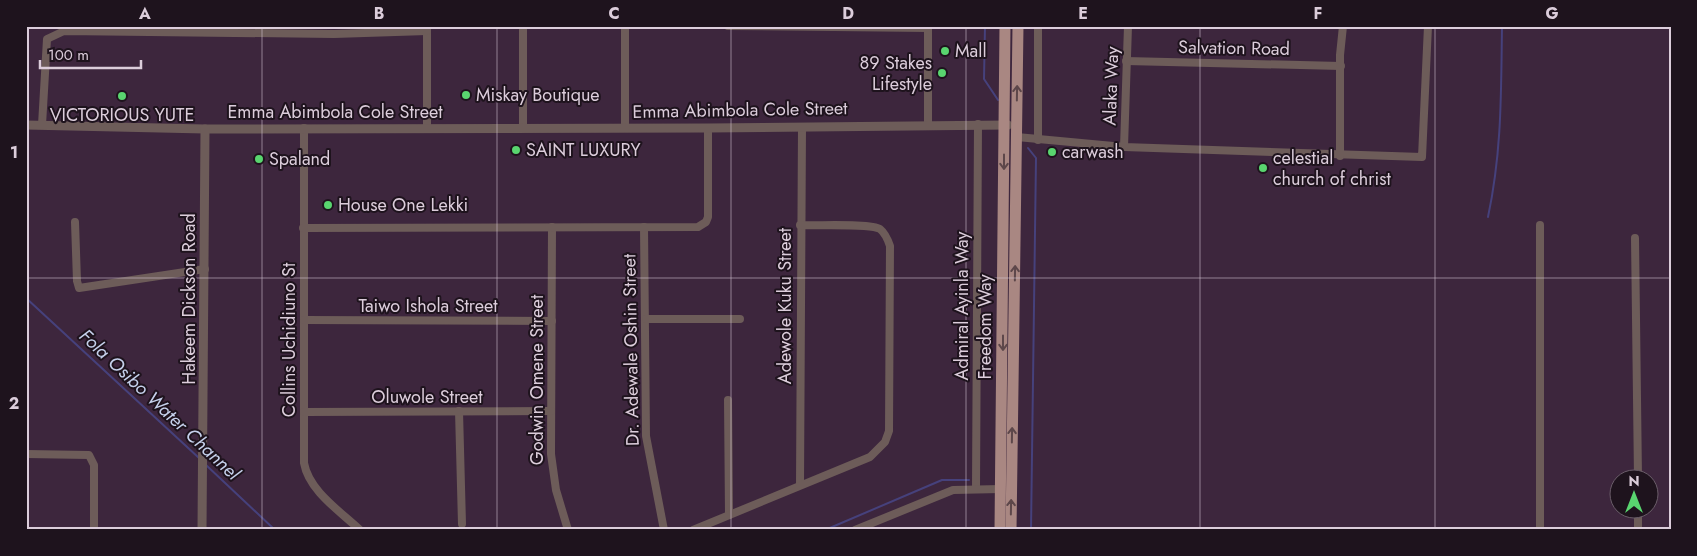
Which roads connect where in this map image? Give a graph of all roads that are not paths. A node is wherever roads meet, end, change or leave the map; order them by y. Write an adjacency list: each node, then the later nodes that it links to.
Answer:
1 (523, 26): 25 (street)
2 (625, 26): 26 (street)
3 (728, 26): 10 (street)
4 (1005, 26): 18 (main road, Freedom Way)
5 (1018, 26): 21 (main road, Freedom Way, one-way to 5)
6 (1038, 26): 30 (street)
7 (1128, 26): 14 (street, Alaka Way)
8 (1343, 26): 15 (street)
9 (1428, 26): 32 (street)
10 (786, 27): 11 (street)
11 (928, 27): 16 (street)
12 (427, 28): 13 (street); 24 (street)
13 (334, 30): 20 (street)
14 (1126, 61): 15 (street, Salvation Road); 31 (street, Alaka Way)
15 (1341, 66): 32 (street)
16 (928, 124): 17 (street, Emma Abimbola Cole Street); 22 (street, Emma Abimbola Cole Street)
17 (978, 124): 18 (street, Emma Abimbola Cole Street); 52 (street, Admiral Ayinla Way)
18 (1004, 124): 21 (street); 53 (main road, Freedom Way, one-way to 53)
19 (26, 125): 20 (street, Emma Abimbola Cole Street)
20 (42, 125): 28 (street, Emma Abimbola Cole Street)
21 (1017, 125): 29 (main road, Freedom Way)
22 (802, 127): 27 (street, Emma Abimbola Cole Street); 34 (street, Adewole Kuku Street)
23 (304, 128): 24 (street, Emma Abimbola Cole Street); 28 (street, Emma Abimbola Cole Street); 38 (street, Collins Uchidiuno St)
24 (427, 128): 25 (street, Emma Abimbola Cole Street)
25 (524, 128): 26 (street, Emma Abimbola Cole Street)
26 (624, 128): 27 (street, Emma Abimbola Cole Street)
27 (708, 128): 37 (street)
28 (206, 129): 40 (street, Hakeem Dickson Road)
29 (1017, 137): 30 (street); 64 (main road, Freedom Way, one-way to 29)
30 (1038, 140): 31 (street)
31 (1124, 146): 32 (street)
32 (1340, 156)
33 (75, 222): 40 (street)
34 (800, 225): 51 (street, Adewole Kuku Street); 51 (street)
35 (1540, 225): 65 (street)
36 (552, 227): 37 (street); 38 (street); 44 (street, Godwin Omene Street)
37 (644, 227): 41 (street, Dr. Adewale Oshin Street)
38 (303, 228): 43 (street, Collins Uchidiuno St)
39 (1635, 238): 50 (street)
40 (205, 270): 57 (street, Hakeem Dickson Road)
41 (646, 319): 42 (street); 60 (street, Dr. Adewale Oshin Street)
42 (740, 319)
43 (304, 320): 44 (street, Taiwo Ishola Street); 48 (street, Collins Uchidiuno St)
44 (552, 321): 47 (street, Godwin Omene Street)
45 (728, 400): 54 (street)
46 (459, 411): 47 (street, Oluwole Street); 48 (street, Oluwole Street); 55 (street)
47 (551, 411): 59 (street, Godwin Omene Street)
48 (304, 412): 58 (street, Collins Uchidiuno St)
49 (26, 454): 56 (street)
50 (1638, 468)
51 (800, 485): 54 (street)
52 (976, 489): 53 (street); 62 (street)
53 (1001, 489): 63 (main road, Freedom Way)
54 (729, 514): 61 (street)
55 (462, 524)
56 (94, 530)
57 (202, 530)
58 (360, 530)
59 (568, 530)
60 (664, 530)
61 (693, 530)
62 (855, 530)
63 (1000, 530)
64 (1011, 530)
65 (1540, 530)

